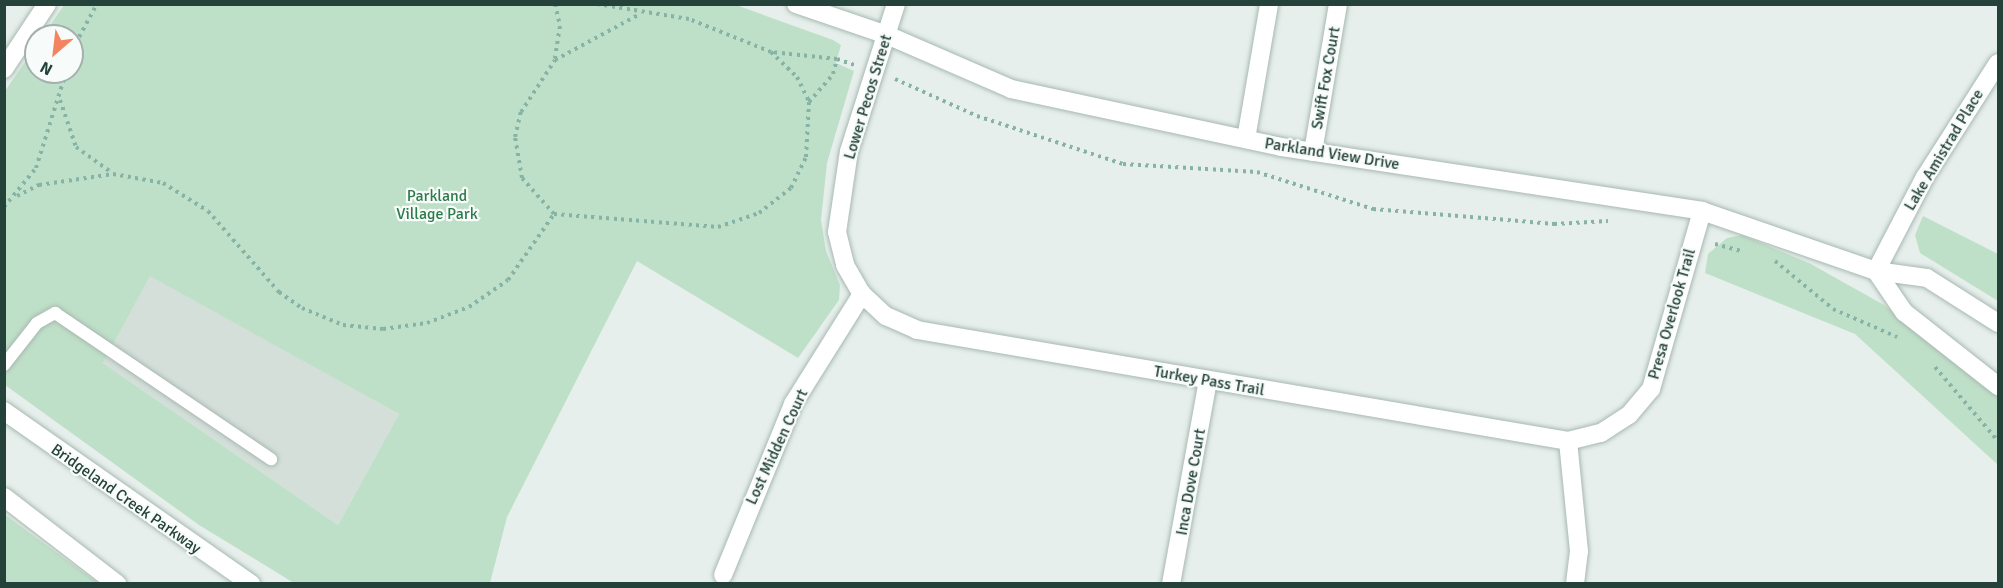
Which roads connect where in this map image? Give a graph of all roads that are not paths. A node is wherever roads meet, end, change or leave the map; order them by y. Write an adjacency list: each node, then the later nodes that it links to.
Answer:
1 (47, 4): 8 (street)
2 (796, 4): 6 (street, Parkland View Drive)
3 (896, 4): 6 (street, Lower Pecos Street)
4 (1269, 4): 9 (street)
5 (1338, 4): 10 (street, Swift Fox Court)
6 (887, 35): 9 (street, Parkland View Drive); 13 (street, Lower Pecos Street)
7 (1998, 63): 12 (street, Lake Amistrad Place)
8 (4, 69)
9 (1246, 140): 10 (street, Parkland View Drive)
10 (1313, 152): 11 (street, Parkland View Drive)
11 (1702, 211): 12 (street, Parkland View Drive); 19 (street, Presa Overlook Trail)
12 (1876, 271): 14 (street, Parkland View Drive); 17 (street)
13 (862, 294): 16 (street, Turkey Pass Trail); 22 (street, Lost Midden Court)
14 (1998, 323)
15 (4, 366): 20 (lane)
16 (1208, 381): 19 (street, Turkey Pass Trail); 25 (street, Inca Dove Court)
17 (1998, 386)
18 (4, 411): 24 (street, Bridgeland Creek Parkway)
19 (1568, 441): 26 (street)
20 (271, 459)
21 (4, 497): 23 (street)
22 (723, 575)
23 (117, 584)
24 (251, 584)
25 (1170, 584)
26 (1575, 584)

